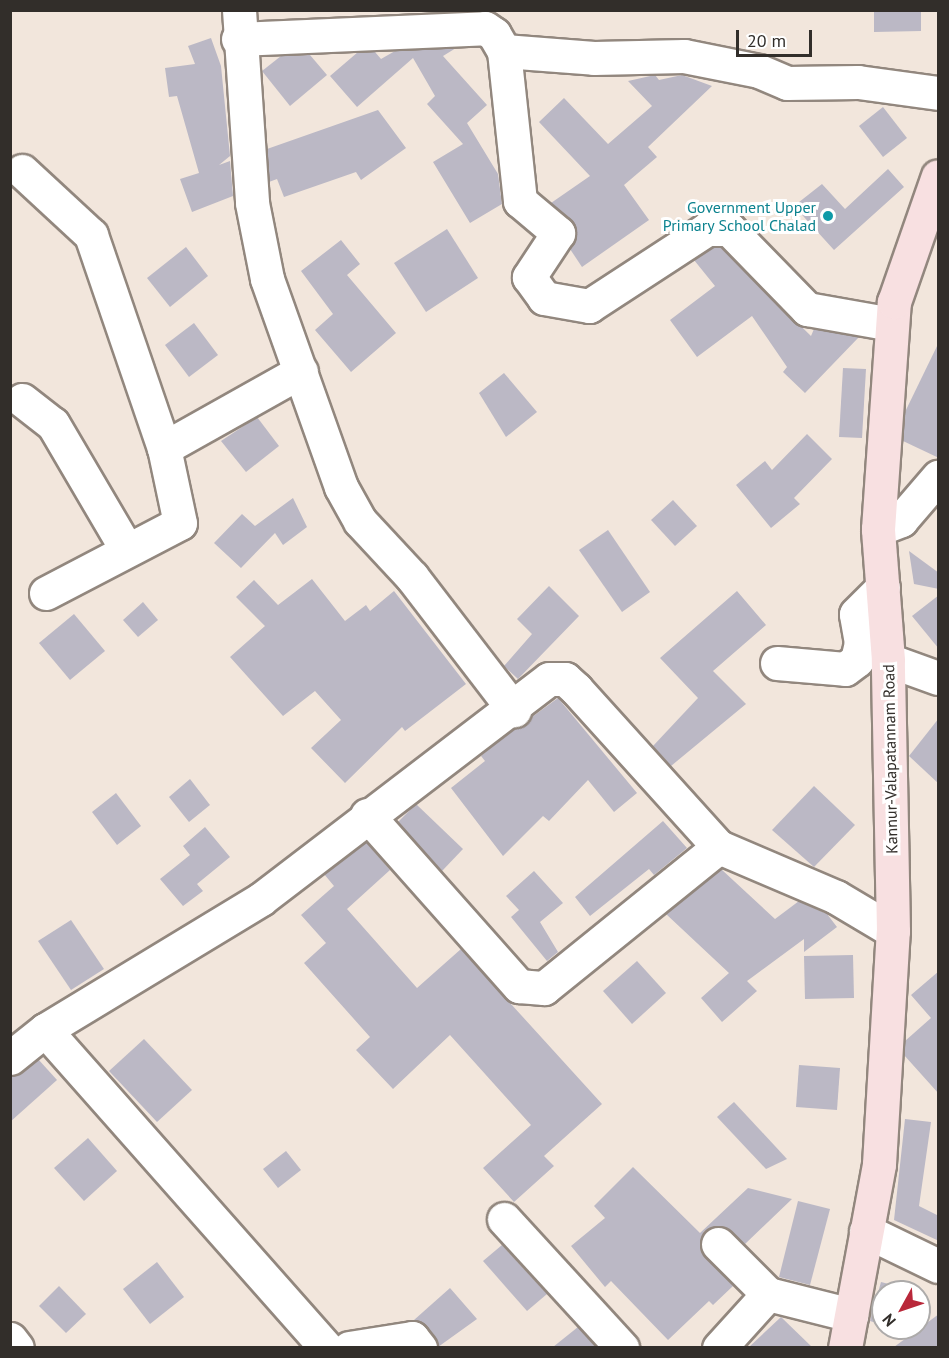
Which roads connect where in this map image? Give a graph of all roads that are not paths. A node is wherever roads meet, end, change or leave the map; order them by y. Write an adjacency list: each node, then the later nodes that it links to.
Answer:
1 (239, 25): 2 (street); 7 (street)
2 (492, 30): 3 (street); 6 (street)
3 (939, 93)
4 (22, 171): 9 (street)
5 (939, 176): 6 (main road, Kannur-Valapatannam Road)
6 (892, 324): 11 (main road, Kannur-Valapatannam Road)
7 (301, 371): 9 (street); 18 (street)
8 (21, 400): 12 (street)
9 (164, 448): 12 (street)
10 (939, 477): 11 (street)
11 (878, 529): 13 (main road, Kannur-Valapatannam Road)
12 (127, 550): 14 (street)
13 (883, 587): 15 (main road, Kannur-Valapatannam Road); 16 (street)
14 (46, 593)
15 (888, 660): 17 (street); 21 (main road, Kannur-Valapatannam Road)
16 (777, 663)
17 (939, 678)
18 (514, 710): 19 (street); 20 (street)
19 (367, 815): 20 (street); 22 (street)
20 (719, 847): 21 (street)
21 (893, 931): 25 (main road, Kannur-Valapatannam Road)
22 (45, 1030): 23 (street); 32 (street)
23 (10, 1058)
24 (504, 1219): 35 (street)
25 (867, 1231): 27 (street); 29 (main road, Kannur-Valapatannam Road)
26 (718, 1244): 28 (street)
27 (939, 1266)
28 (768, 1294): 29 (street); 36 (street)
29 (851, 1315): 37 (main road, Kannur-Valapatannam Road)
30 (10, 1339): 31 (street)
31 (17, 1347)
32 (326, 1347)
33 (349, 1347): 34 (street)
34 (420, 1347)
35 (622, 1347)
36 (719, 1347)
37 (845, 1347)

